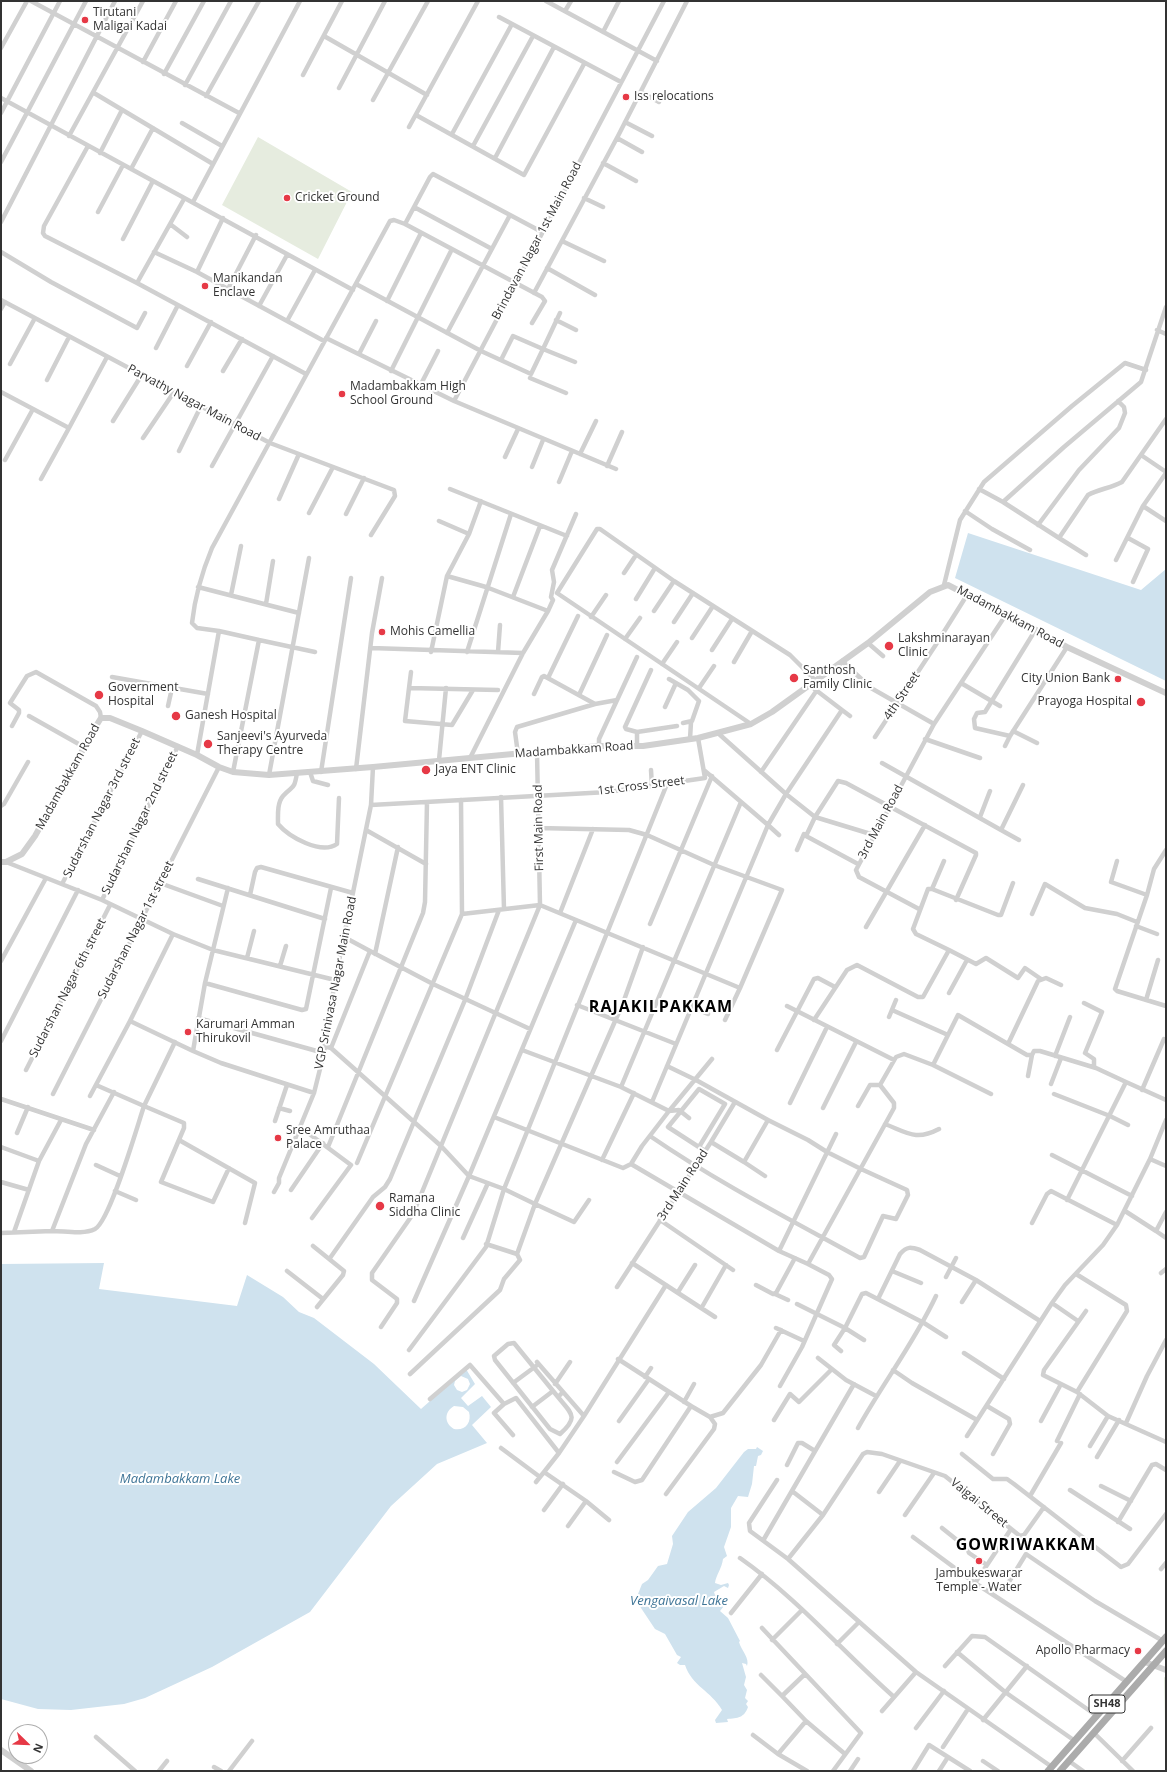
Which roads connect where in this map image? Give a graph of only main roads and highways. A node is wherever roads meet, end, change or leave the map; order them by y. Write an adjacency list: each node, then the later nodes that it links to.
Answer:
1 (1164, 1639): 3 (main road, SH48)
2 (1166, 1651): 4 (main road, SH48)
3 (1050, 1769)
4 (1060, 1771)

